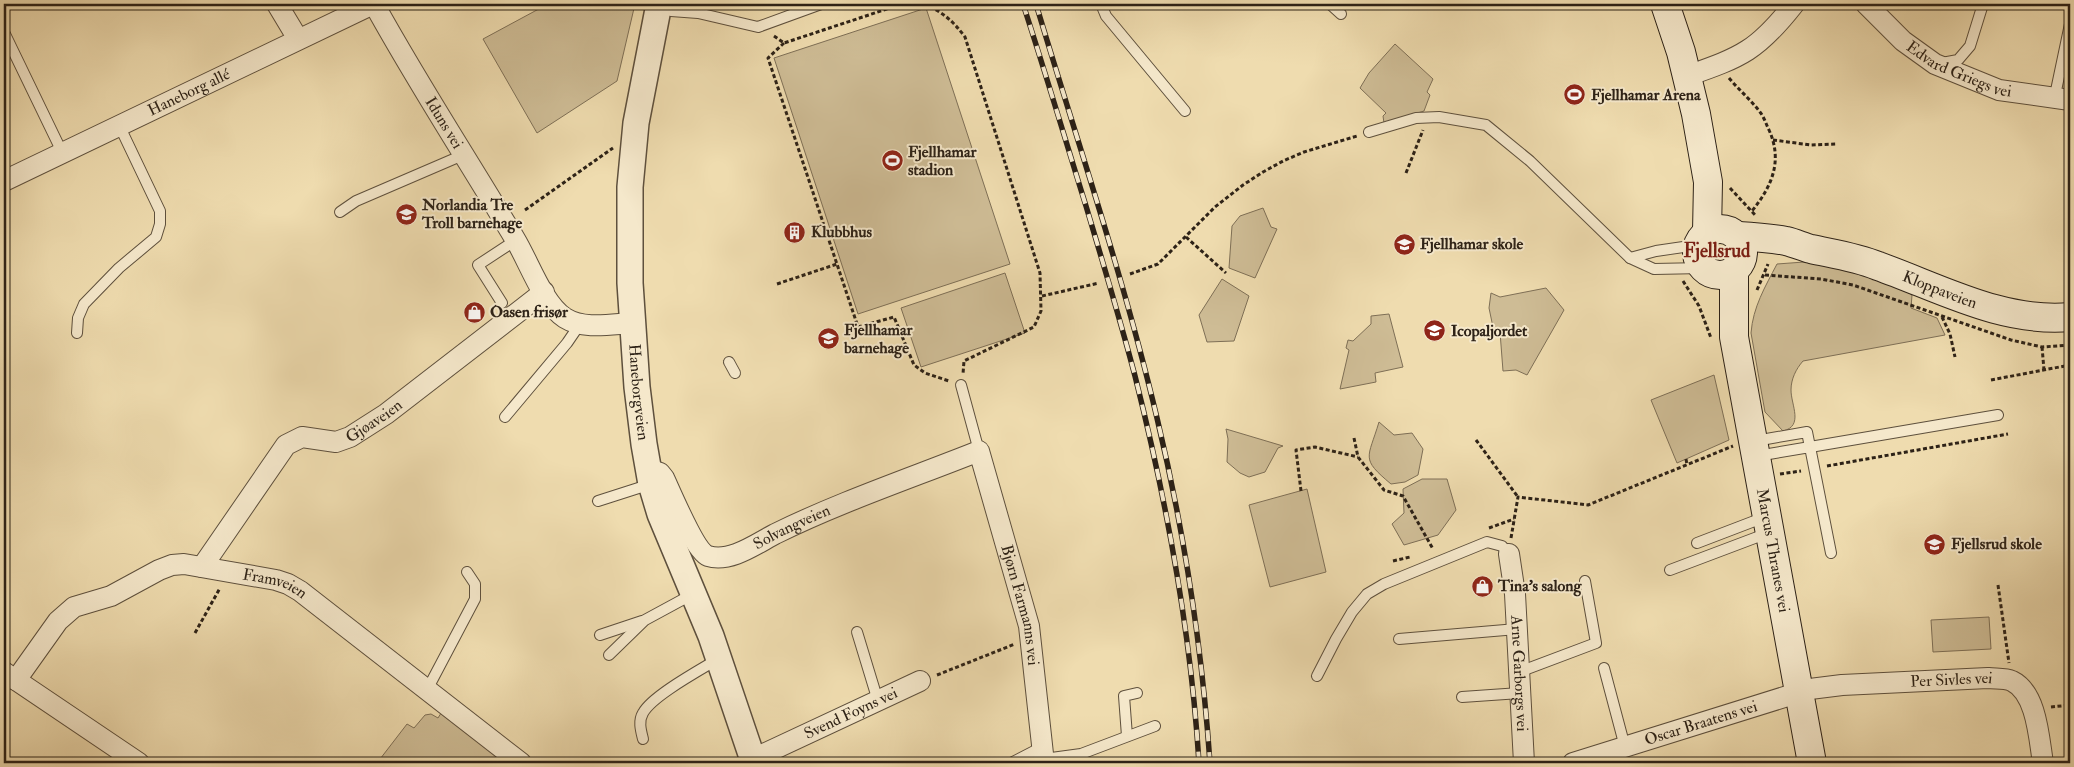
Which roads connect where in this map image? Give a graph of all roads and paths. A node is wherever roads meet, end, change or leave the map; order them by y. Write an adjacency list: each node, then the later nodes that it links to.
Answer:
1 (277, 4): 18 (street)
2 (373, 4): 18 (street, Haneborg allé); 33 (street, Iduns vei)
3 (821, 4): 16 (lane)
4 (902, 4): 19 (path)
5 (924, 4): 52 (path)
6 (1101, 4): 25 (lane)
7 (1330, 4): 14 (lane)
8 (1664, 4): 23 (main road, Marcus Thranes vei)
9 (1794, 4): 21 (street)
10 (1866, 4): 22 (street, Edvard Griegs vei)
11 (1983, 4): 22 (lane)
12 (658, 6): 13 (lane); 56 (street, Haneborgveien)
13 (698, 9): 16 (lane)
14 (1341, 14)
15 (2070, 24): 24 (lane)
16 (758, 27): 19 (path)
17 (4, 32): 20 (lane)
18 (298, 39): 27 (street, Haneborg allé)
19 (784, 43): 45 (path)
20 (7, 45): 32 (lane)
21 (1722, 64): 23 (street); 29 (path)
22 (1936, 64): 24 (street, Edvard Griegs vei)
23 (1687, 76): 36 (main road, Marcus Thranes vei)
24 (2062, 100)
25 (1185, 110)
26 (1428, 118): 28 (lane); 34 (path); 44 (lane)
27 (119, 125): 32 (street, Haneborg allé); 58 (lane)
28 (1369, 132): 41 (path)
29 (1773, 140): 30 (path); 38 (path)
30 (1836, 144)
31 (616, 147): 37 (path)
32 (62, 152): 35 (street, Haneborg allé)
33 (463, 155): 39 (lane); 42 (street, Iduns vei)
34 (1406, 173)
35 (4, 180)
36 (1717, 182): 38 (path); 43 (main road, Marcus Thranes vei)
37 (525, 210)
38 (1752, 211): 40 (path)
39 (340, 212)
40 (1759, 219)
41 (1186, 237): 46 (path); 47 (path)
42 (516, 240): 51 (street, Iduns vei); 53 (lane)
43 (1716, 255): 44 (lane); 44 (lane); 55 (main road, Kloppaveien); 59 (main road, Marcus Thranes vei); 59 (path)
44 (1630, 258)
45 (837, 264): 50 (path); 68 (path)
46 (1226, 273)
47 (1130, 274)
48 (1765, 275): 54 (path)
49 (1099, 283): 52 (path)
50 (777, 284)
51 (544, 292): 57 (street, Iduns vei); 91 (street, Gjøaveien)
52 (1042, 296): 68 (path)
53 (502, 303)
54 (1943, 315): 61 (path); 62 (path)
55 (2070, 317)
56 (633, 323): 57 (street, Iduns vei); 82 (street, Haneborgveien)
57 (580, 324): 70 (lane)
58 (77, 333)
59 (1724, 341): 74 (main road, Marcus Thranes vei)
60 (2070, 345): 61 (path)
61 (2042, 347): 65 (path)
62 (1955, 357)
63 (729, 362): 66 (lane)
64 (2070, 365): 65 (path)
65 (2044, 370): 67 (path)
66 (735, 373)
67 (1991, 380)
68 (961, 385): 76 (lane)
69 (1998, 415): 75 (lane)
70 (505, 417)
71 (2008, 434): 80 (path)
72 (1354, 438): 77 (path)
73 (1476, 440): 84 (path)
74 (1750, 447): 75 (lane); 75 (lane); 79 (path); 86 (main road, Marcus Thranes vei)
75 (1810, 447): 80 (lane)
76 (979, 451): 82 (street, Solvangveien); 103 (street, Bjørn Farmanns vei)
77 (1358, 457): 83 (path); 88 (path)
78 (1686, 459): 79 (path)
79 (1687, 465): 84 (path)
80 (1813, 468): 81 (path); 89 (lane)
81 (1777, 475)
82 (649, 476): 85 (lane); 97 (street, Haneborgveien)
83 (1301, 491)
84 (1518, 497): 90 (path)
85 (598, 501)
86 (1770, 524): 87 (lane); 92 (lane); 114 (main road, Marcus Thranes vei)
87 (1696, 543)
88 (1433, 549)
89 (1831, 553)
90 (1509, 554): 99 (street, Arne Garborgs vei); 110 (lane)
91 (202, 567): 93 (street, Framveien); 109 (street, Framveien)
92 (1670, 570)
93 (229, 572): 101 (path); 113 (street, Framveien)
94 (466, 572): 113 (lane)
95 (1585, 581): 108 (lane)
96 (1998, 585): 111 (path)
97 (694, 594): 98 (lane); 106 (street, Haneborgveien)
98 (645, 620): 102 (lane); 105 (lane)
99 (1517, 629): 104 (lane); 108 (street, Arne Garborgs vei)
100 (857, 632): 118 (lane)
101 (195, 633)
102 (600, 635)
103 (1031, 638): 112 (path); 123 (street, Bjørn Farmanns vei)
104 (1399, 640)
105 (609, 655)
106 (719, 659): 121 (lane); 124 (street, Haneborgveien)
107 (1604, 668): 122 (lane)
108 (1519, 672): 116 (street, Arne Garborgs vei)
109 (10, 676): 125 (street)
110 (1317, 676)
111 (2012, 681): 114 (street, Per Sivles vei); 131 (street, Per Sivles vei)
112 (920, 682): 118 (street, Svend Foyns vei)
113 (426, 690): 126 (street, Framveien)
114 (1800, 691): 122 (street, Oscar Braatens vei); 130 (main road, Marcus Thranes vei)
115 (1137, 692): 120 (lane)
116 (1520, 693): 117 (lane); 128 (street, Arne Garborgs vei)
117 (1462, 697)
118 (878, 701): 124 (street, Svend Foyns vei)
119 (1155, 726): 120 (lane)
120 (1127, 736): 123 (lane)
121 (643, 740)
122 (1625, 747): 129 (street, Oscar Braatens vei)
123 (1043, 756): 127 (lane)
124 (754, 761)
125 (138, 763)
126 (521, 763)
127 (1011, 763)
128 (1524, 763)
129 (1573, 763)
130 (1812, 763)
131 (2043, 763)

